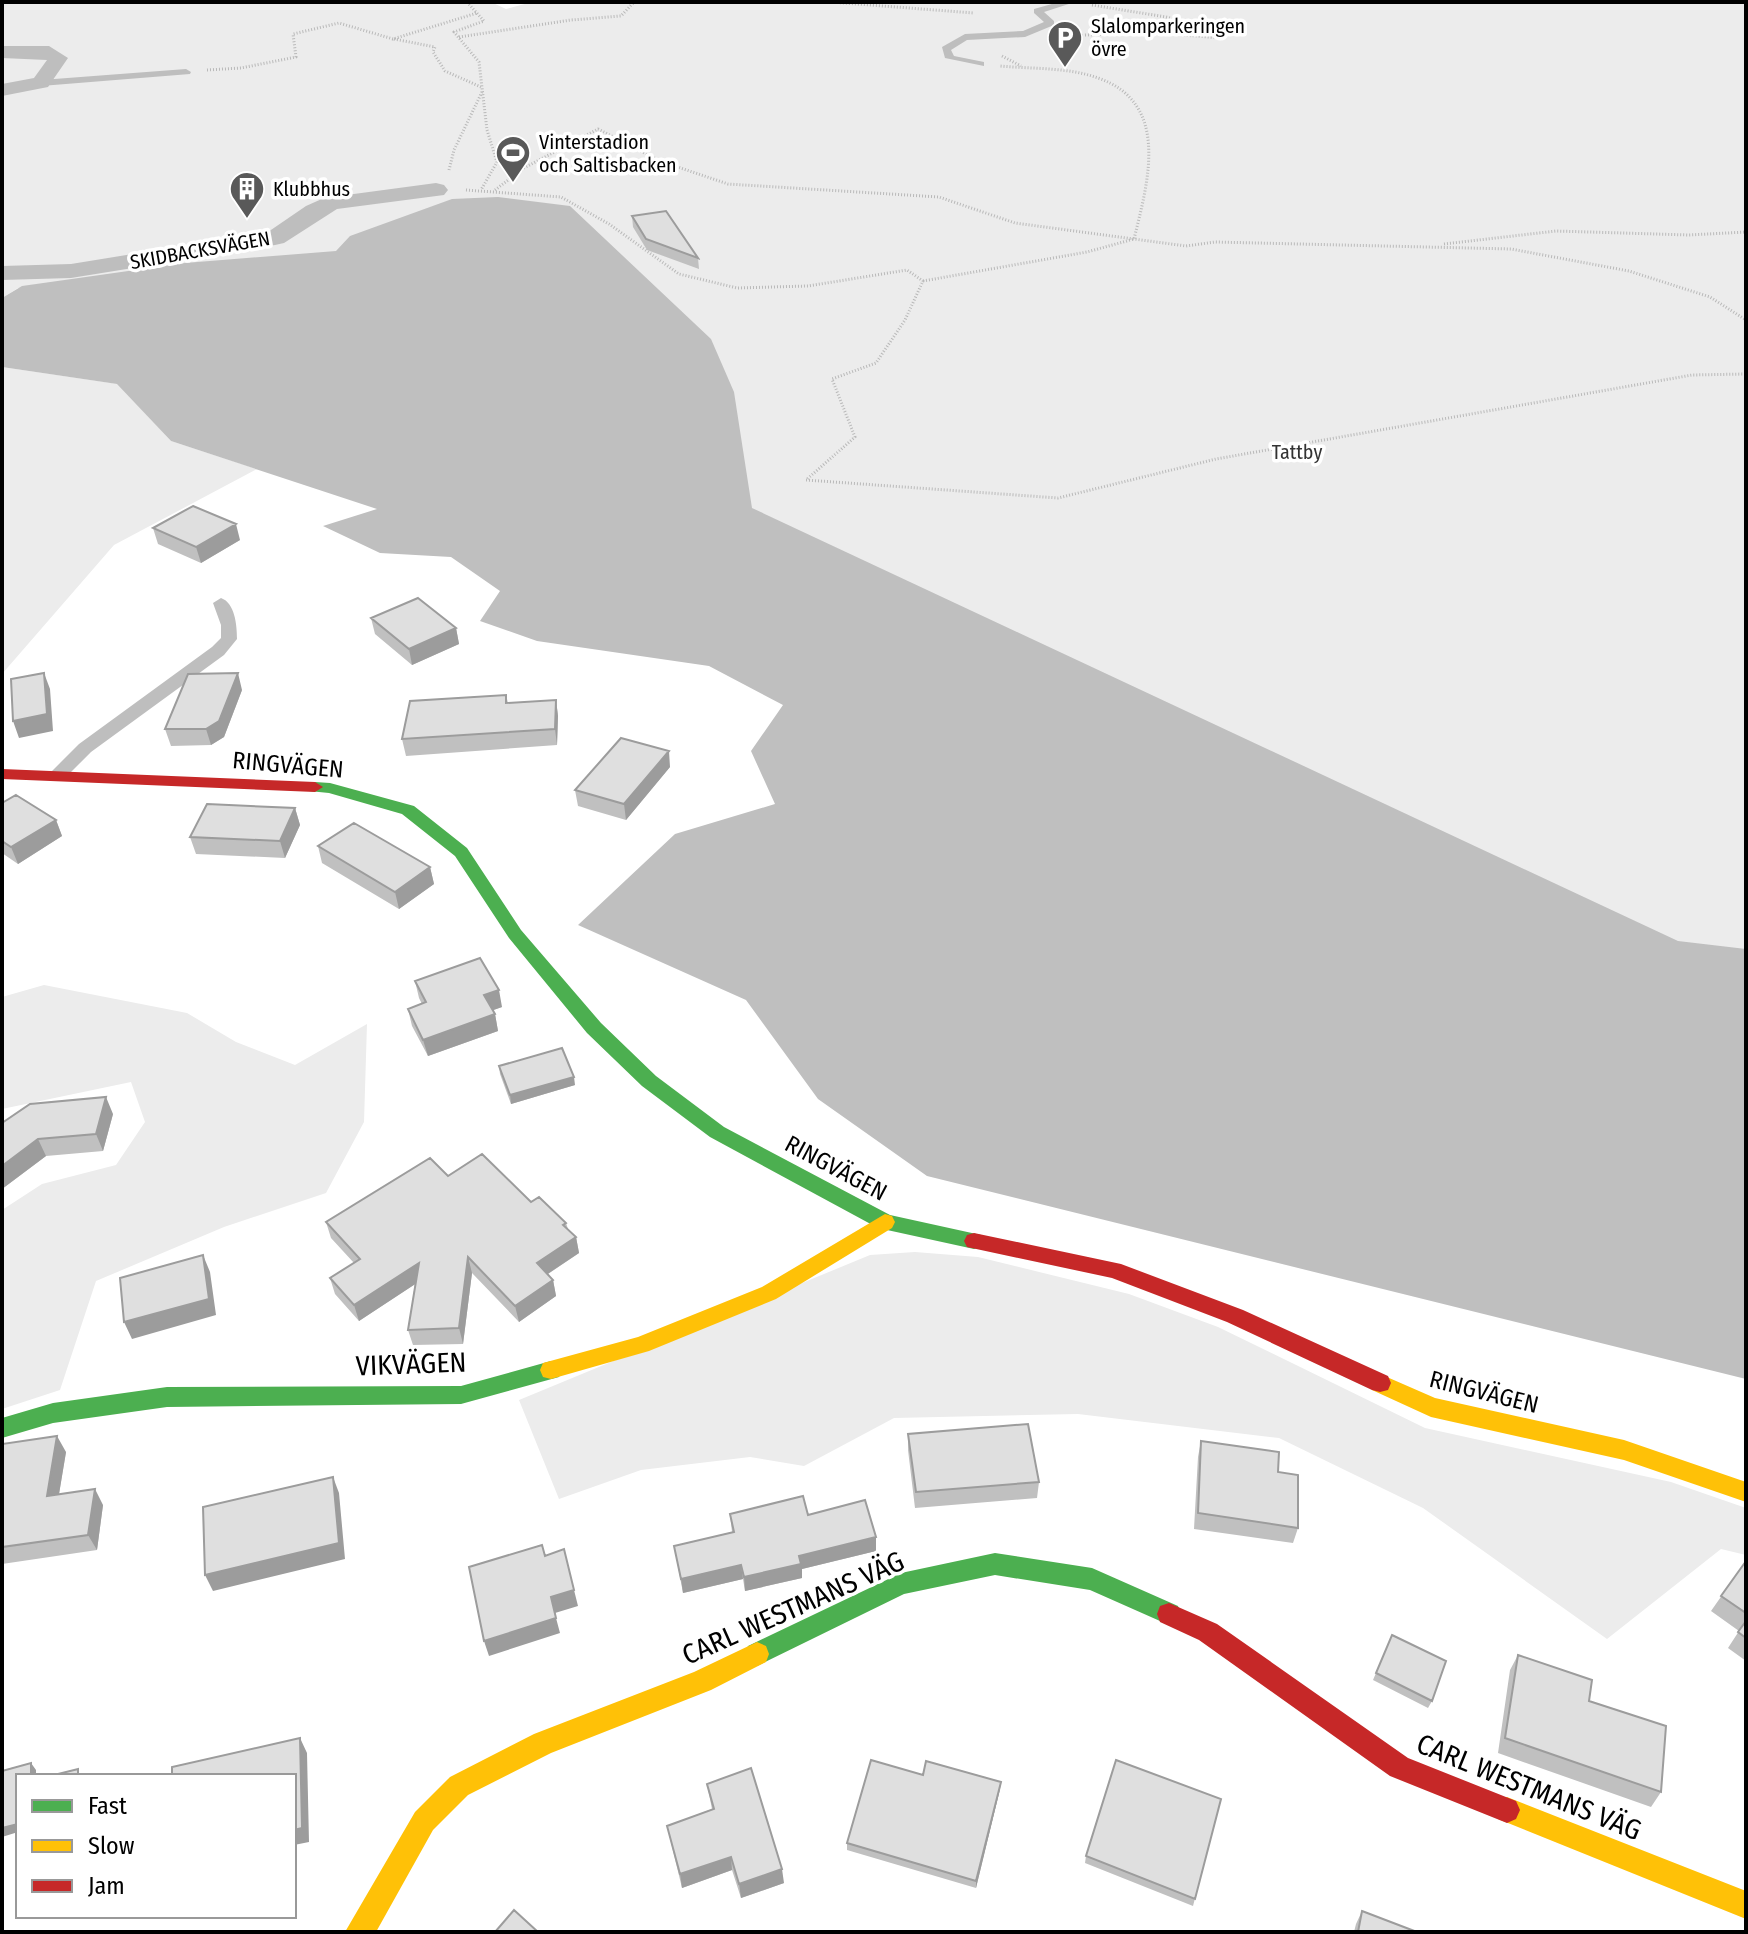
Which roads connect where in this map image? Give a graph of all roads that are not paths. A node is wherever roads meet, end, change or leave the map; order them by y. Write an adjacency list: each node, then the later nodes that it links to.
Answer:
1 (1070, 2): 3 (lane)
2 (2, 52): 5 (street)
3 (980, 64)
4 (186, 72): 5 (lane)
5 (41, 83): 6 (street)
6 (2, 90)
7 (446, 190): 8 (street, SKIDBACKSVÄGEN)
8 (2, 273)
9 (221, 603): 11 (lane)
10 (2, 774): 11 (street, RINGVÄGEN)
11 (56, 777): 12 (street, RINGVÄGEN)
12 (885, 1222): 13 (street, VIKVÄGEN); 14 (street, RINGVÄGEN)
13 (2, 1428)
14 (1746, 1492)
15 (1746, 1905): 16 (street, CARL WESTMANS VÄG)
16 (359, 1932)

